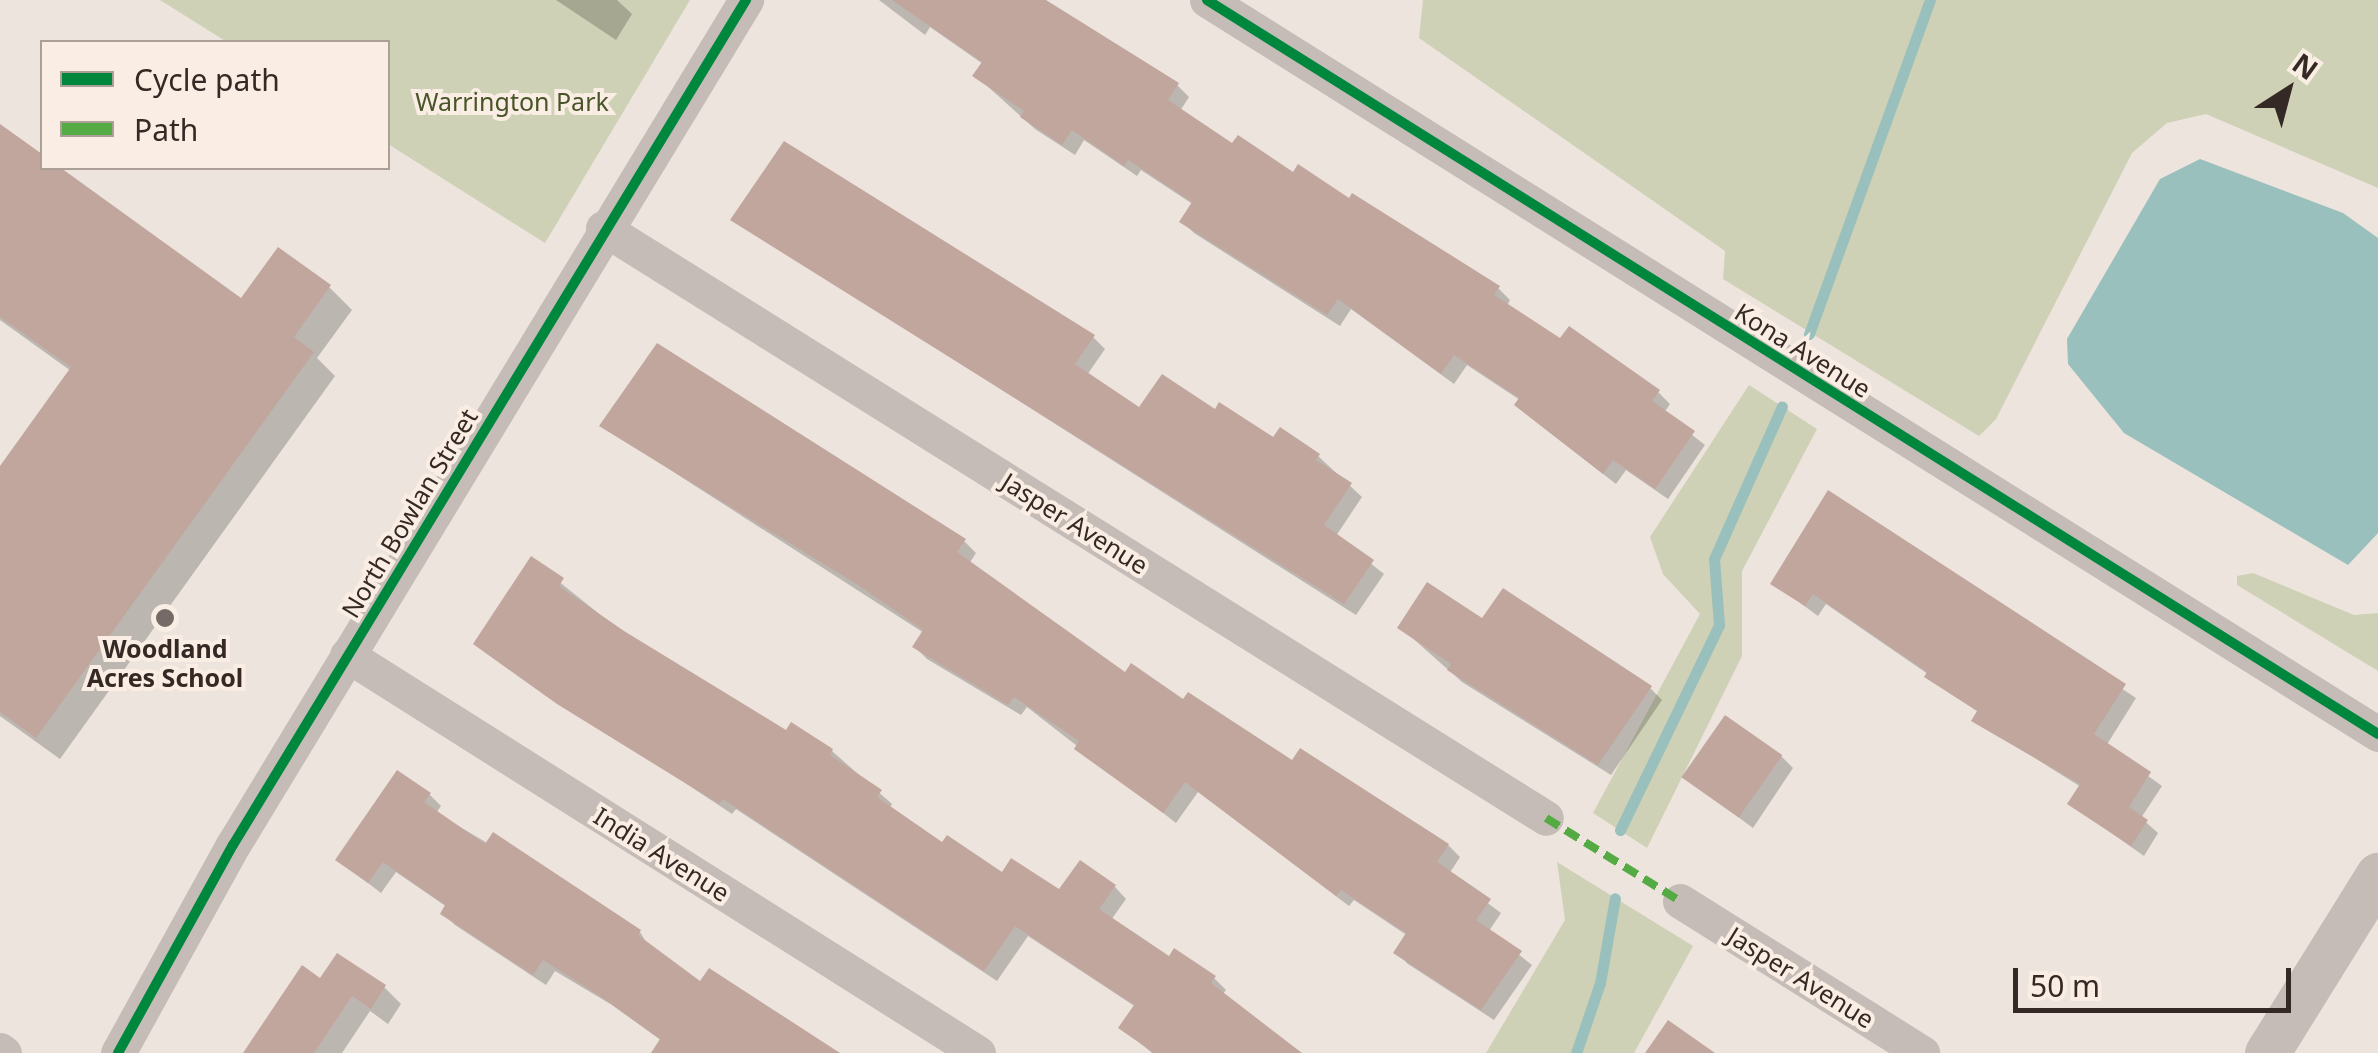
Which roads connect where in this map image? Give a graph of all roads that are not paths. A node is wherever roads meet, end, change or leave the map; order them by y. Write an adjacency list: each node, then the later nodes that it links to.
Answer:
1 (746, 0): 3 (street, North Bowlan Street)
2 (1207, 0): 5 (street, Kona Avenue)
3 (604, 228): 4 (street, North Bowlan Street); 6 (street, Jasper Avenue)
4 (346, 654): 9 (street, North Bowlan Street); 10 (street, India Avenue)
5 (2378, 734)
6 (1546, 818)
7 (2378, 875): 12 (street)
8 (1680, 901): 11 (street, Jasper Avenue)
9 (118, 1053)
10 (978, 1053)
11 (1922, 1053)
12 (2266, 1053)

